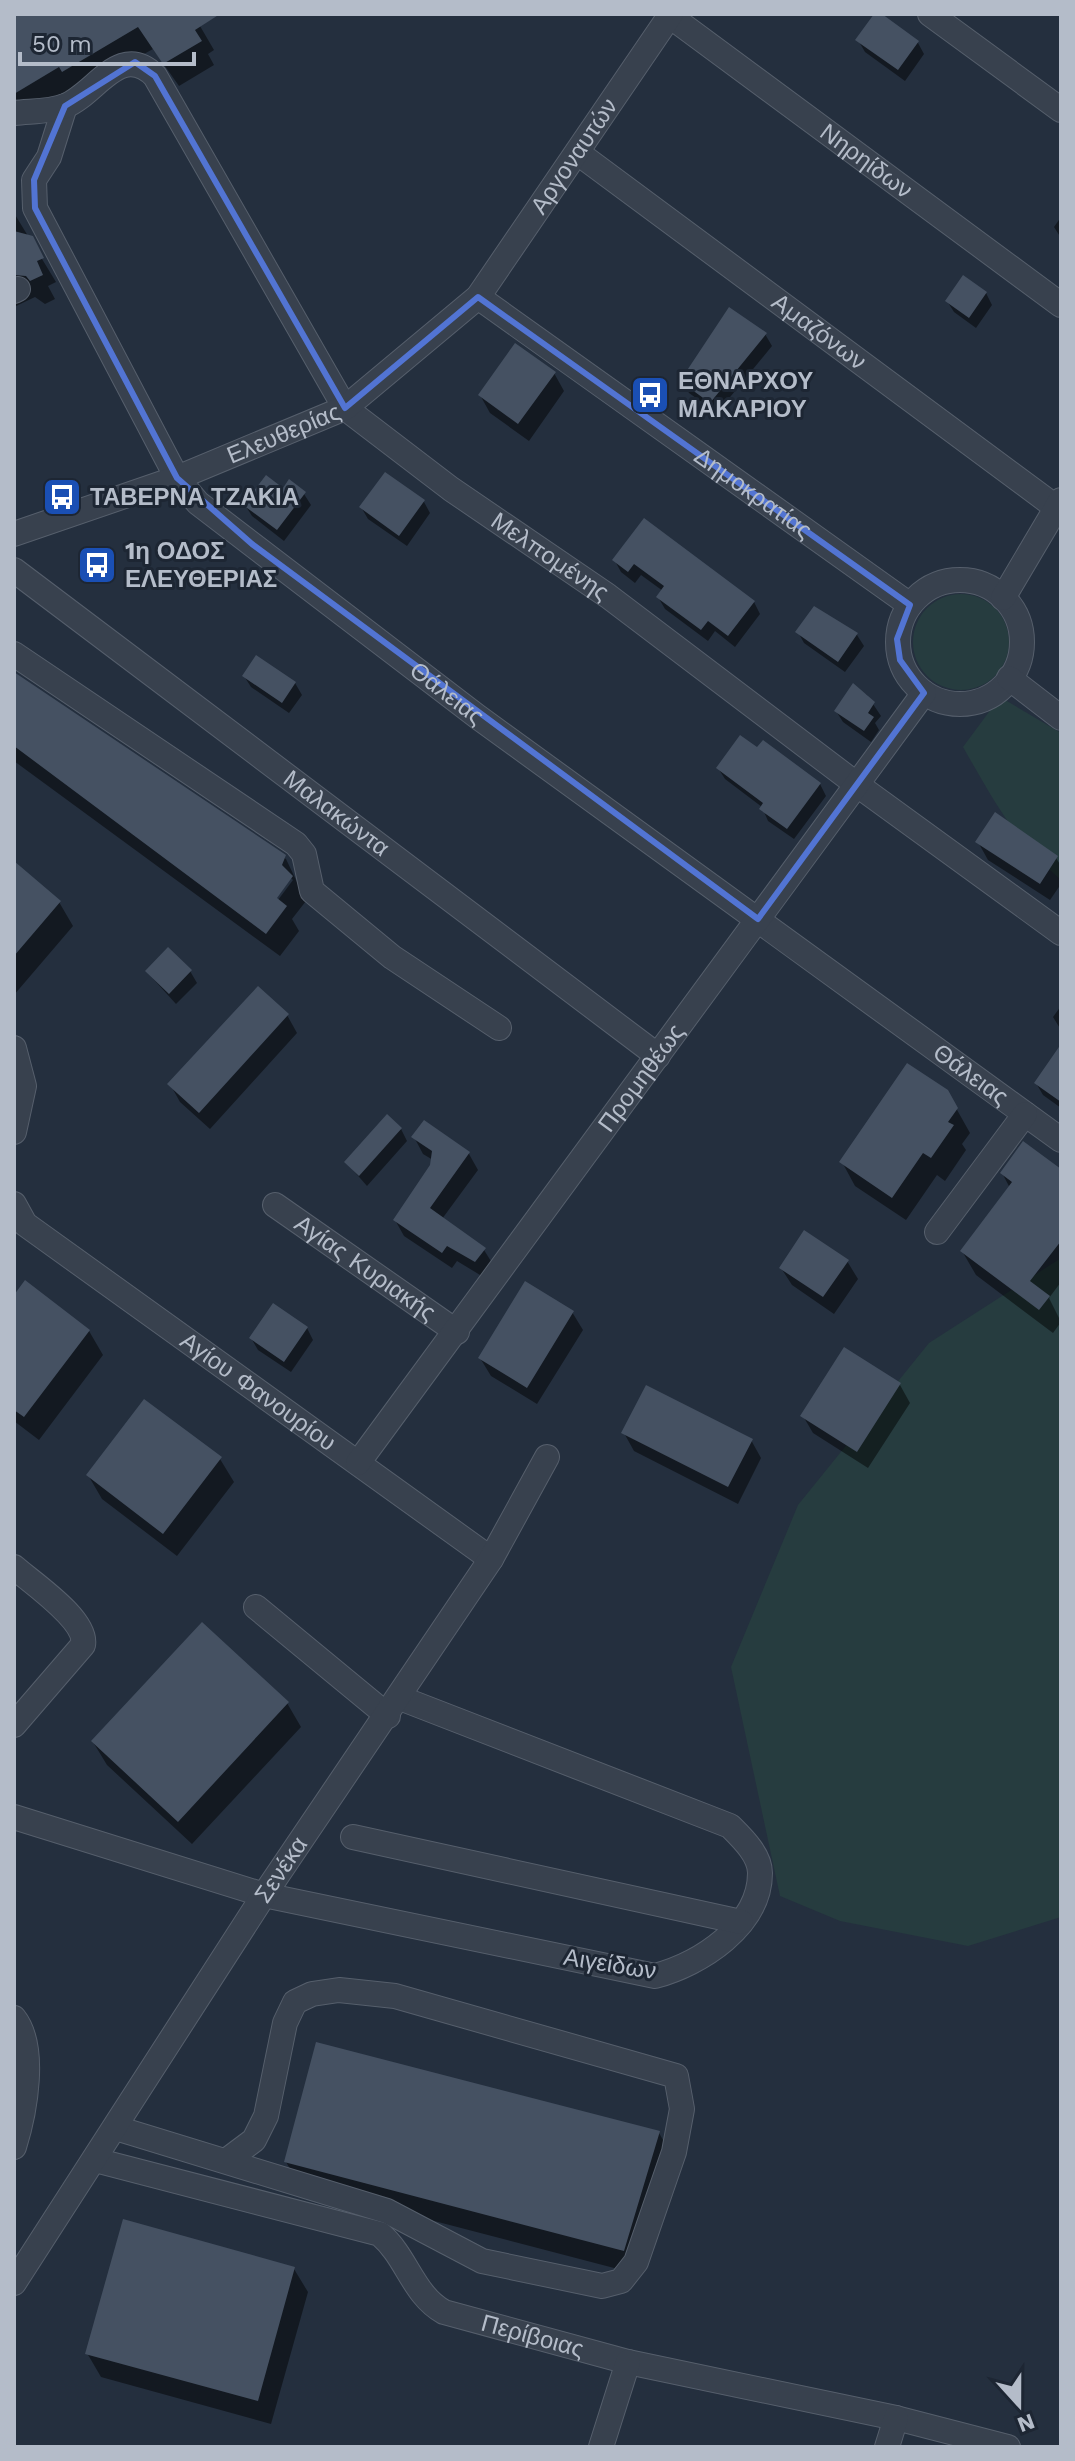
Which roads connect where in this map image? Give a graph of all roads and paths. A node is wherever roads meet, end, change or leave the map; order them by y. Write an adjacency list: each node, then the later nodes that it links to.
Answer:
1 (930, 14): 4 (street)
2 (670, 15): 6 (street, Αργοναυτών); 8 (street, Νηρηίδων)
3 (65, 106): 5 (street); 9 (street, Μελπομένης); 10 (street, Θάλειας)
4 (1061, 110)
5 (14, 113)
6 (578, 153): 7 (street, Αργοναυτών); 11 (street, Αμαζόνων)
7 (478, 297): 9 (street, Ελευθερίας); 15 (street, Δημοκρατίας)
8 (1061, 305)
9 (345, 408): 10 (street, Ελευθερίας); 20 (street, Μελπομένης)
10 (177, 478): 12 (street, Ελευθερίας); 21 (street, Θάλειας)
11 (1059, 506): 14 (street)
12 (14, 534)
13 (14, 570): 25 (street, Μαλακώντα)
14 (1003, 598): 15 (street); 17 (street)
15 (910, 605): 18 (street)
16 (14, 654): 23 (street)
17 (1009, 678): 18 (street); 19 (street)
18 (924, 693): 20 (street, Προμηθέως)
19 (1061, 718)
20 (856, 784): 21 (street, Προμηθέως); 22 (street, Μελπομένης)
21 (758, 919): 25 (street, Προμηθέως); 26 (street, Θάλειας)
22 (1061, 933)
23 (499, 1028)
24 (14, 1048): 27 (street)
25 (658, 1056): 32 (street, Προμηθέως)
26 (1025, 1114): 28 (street, Θάλειας); 31 (street)
27 (14, 1132)
28 (1061, 1140)
29 (275, 1205): 32 (street, Αγίας Κυριακής)
30 (20, 1214): 34 (street, Αγίου Φανουρίου)
31 (937, 1232)
32 (457, 1332): 34 (street, Προμηθέως)
33 (547, 1457): 35 (street, Σενέκα)
34 (358, 1463): 35 (street, Αγίου Φανουρίου)
35 (491, 1559): 38 (street, Σενέκα)
36 (19, 1582): 39 (street)
37 (256, 1607): 38 (street)
38 (394, 1707): 42 (street, Σενέκα); 43 (street, Αιγείδων)
39 (14, 1725)
40 (14, 1817): 42 (street, Αιγείδων)
41 (353, 1837): 43 (street)
42 (264, 1895): 43 (street, Αιγείδων); 45 (street, Σενέκα)
43 (741, 1922)
44 (14, 2018): 46 (street)
45 (116, 2128): 47 (street, Σενέκα); 48 (street)
46 (14, 2147)
47 (95, 2160): 49 (street, Σενέκα); 50 (street, Περίβοιας)
48 (226, 2161): 48 (street)
49 (14, 2283)
50 (628, 2362): 51 (street, Περίβοιας); 52 (street)
51 (896, 2418): 53 (street); 54 (street, Περίβοιας)
52 (601, 2447)
53 (887, 2447)
54 (1008, 2447)

